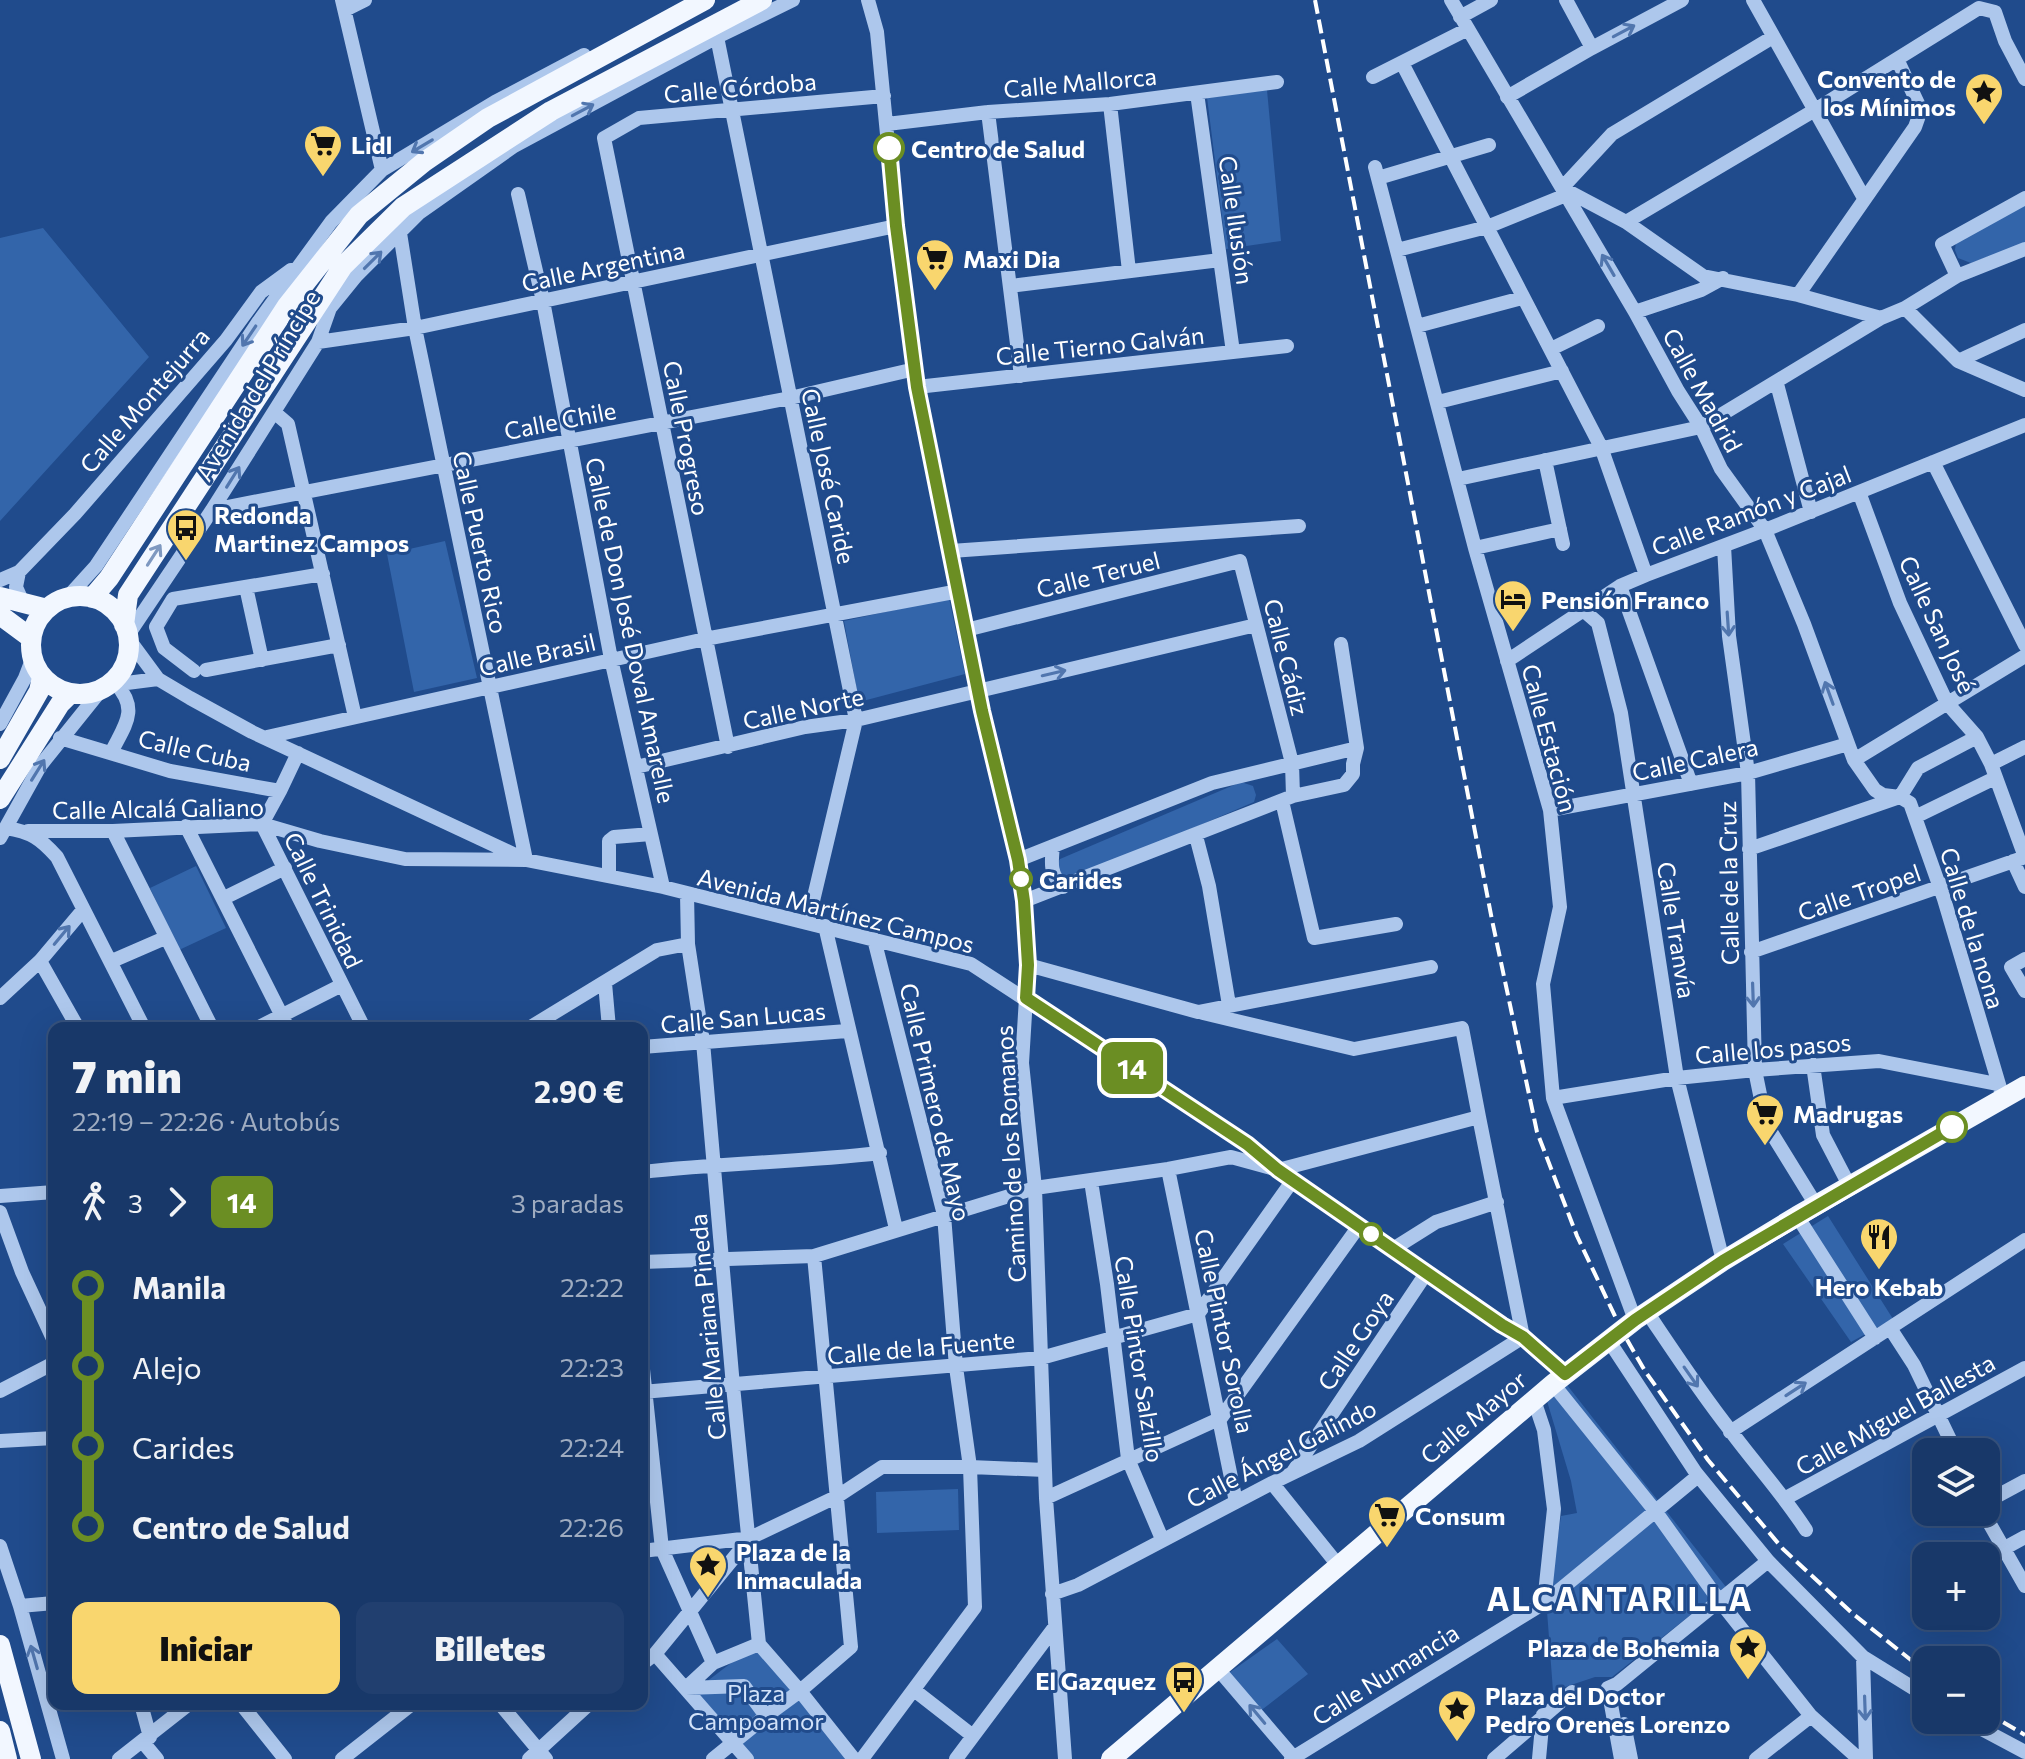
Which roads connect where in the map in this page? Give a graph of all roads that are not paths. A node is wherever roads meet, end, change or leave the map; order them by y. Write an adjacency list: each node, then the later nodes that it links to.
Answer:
1 (365, 0): 13 (street)
2 (686, 0): 35 (street, Avenida del Príncipe, one-way to 35)
3 (705, 0): 106 (main road, Avenida del Príncipe)
4 (762, 0): 114 (main road, Avenida del Príncipe, one-way to 4)
5 (793, 0): 16 (street, Avenida del Príncipe)
6 (868, 0): 15 (street, Camino de los Romanos)
7 (880, 0): 15 (street, Camino de los Romanos)
8 (1451, 0): 14 (street, Calle Madrid)
9 (1491, 0): 14 (street)
10 (1566, 0): 18 (street)
11 (1682, 0): 18 (street, one-way to 11)
12 (1753, 0): 17 (street)
13 (343, 5): 35 (street)
14 (1464, 23): 20 (street); 26 (street, Calle Madrid)
15 (877, 32): 25 (street, Camino de los Romanos)
16 (717, 37): 28 (street, Calle José Caride); 43 (street, Avenida del Príncipe, one-way to 16)
17 (1773, 37): 29 (street); 36 (street)
18 (1592, 48): 26 (street)
19 (1897, 59): 22 (street); 29 (street); 38 (street)
20 (1402, 63): 21 (street); 34 (street)
21 (1373, 77)
22 (2025, 79)
23 (1277, 82): 24 (street, Calle Mallorca)
24 (1197, 93): 27 (street, Calle Mallorca); 48 (street, Calle Ilusión)
25 (884, 96): 28 (street, Calle Córdoba); 31 (street, Camino de los Romanos)
26 (1507, 97): 36 (street, Calle Madrid)
27 (1110, 104): 30 (street, Calle Mallorca); 49 (street)
28 (732, 110): 32 (street, Calle Córdoba); 46 (street, Calle José Caride)
29 (1815, 110): 38 (street); 40 (street)
30 (988, 112): 31 (street, Calle Mallorca); 53 (street)
31 (887, 124): 41 (street, Camino de los Romanos)
32 (604, 138): 52 (street, Calle Progreso)
33 (1489, 145): 34 (street)
34 (1451, 156): 42 (street); 45 (street, Calle Estación)
35 (382, 170): 47 (street, Avenida del Príncipe)
36 (1564, 191): 40 (street); 42 (street); 58 (street, Calle Madrid, one-way to 36)
37 (518, 194): 56 (street, Calle de Don José Doval Amarelle)
38 (1864, 198): 54 (street)
39 (2025, 198): 50 (street)
40 (1626, 222): 51 (street)
41 (896, 226): 46 (street, Calle Argentina); 69 (street, Camino de los Romanos)
42 (1487, 227): 45 (street); 55 (street)
43 (400, 233): 62 (street, Calle Puerto Rico); 64 (street, Avenida del Príncipe, one-way to 43)
44 (2025, 249): 50 (street)
45 (1397, 250): 60 (street, Calle Estación)
46 (762, 255): 52 (street, Calle Argentina); 75 (street, Calle José Caride)
47 (304, 260): 97 (street, Calle Montejurra); 105 (street, Avenida del Príncipe, one-way to 105)
48 (1220, 260): 49 (street); 67 (street, Calle Ilusión)
49 (1129, 271): 53 (street)
50 (1957, 276): 57 (street)
51 (1723, 278): 54 (street); 58 (street)
52 (633, 282): 56 (street, Calle Argentina); 78 (street, Calle Progreso)
53 (1010, 286): 71 (street)
54 (1798, 295): 59 (street)
55 (1522, 298): 60 (street); 66 (street)
56 (543, 301): 62 (street, Calle Argentina); 81 (street, Calle de Don José Doval Amarelle)
57 (1905, 308): 59 (street); 68 (street)
58 (1635, 312): 80 (street, Calle Madrid)
59 (1881, 318): 72 (street)
60 (1417, 326): 76 (street, Calle Estación)
61 (1598, 326): 66 (street)
62 (415, 328): 64 (street, Calle Argentina); 85 (street, Calle Puerto Rico)
63 (2025, 330): 68 (street)
64 (318, 342): 77 (street, Avenida del Príncipe)
65 (1287, 346): 67 (street, Calle Tierno Galván)
66 (1551, 349): 70 (street)
67 (1233, 352): 71 (street, Calle Tierno Galván)
68 (1958, 361): 74 (street)
69 (915, 369): 73 (street, Camino de los Romanos); 75 (street, Calle Chile)
70 (1562, 371): 76 (street); 82 (street)
71 (1021, 376): 73 (street, Calle Tierno Galván)
72 (1777, 384): 80 (street); 90 (street)
73 (917, 387): 95 (street, Camino de los Romanos)
74 (2023, 389)
75 (790, 398): 78 (street, Calle Chile); 110 (street, Calle José Caride)
76 (1438, 402): 86 (street, Calle Estación)
77 (274, 412): 87 (street); 89 (street, Avenida del Príncipe, one-way to 77)
78 (662, 423): 81 (street, Calle Chile); 115 (street, Calle Progreso)
79 (2025, 425): 84 (street, Calle Ramón y Cajal)
80 (1701, 427): 82 (street); 92 (street, Calle Madrid)
81 (570, 440): 85 (street, Calle Chile); 121 (street, Calle de Don José Doval Amarelle)
82 (1601, 447): 83 (street); 99 (street)
83 (1545, 460): 86 (street); 94 (street)
84 (1933, 462): 88 (street, Calle Ramón y Cajal); 118 (street)
85 (443, 465): 87 (street, Calle Chile); 127 (street, Calle Puerto Rico)
86 (1458, 479): 94 (street, Calle Estación)
87 (304, 492): 89 (street, Calle Chile); 98 (street)
88 (1859, 492): 90 (street, Calle Ramón y Cajal); 130 (street, Calle San José)
89 (212, 510): 114 (street, Avenida del Príncipe)
90 (1811, 512): 92 (street, Calle Ramón y Cajal)
91 (1299, 526): 95 (street)
92 (1765, 530): 93 (street, Calle Ramón y Cajal); 137 (street, Calle Madrid, one-way to 92)
93 (1724, 546): 99 (street, Calle Ramón y Cajal); 148 (street, Calle de la Cruz, one-way to 148)
94 (1475, 548): 123 (street, Calle Estación)
95 (951, 551): 103 (street, Camino de los Romanos)
96 (1240, 561): 112 (street, Calle Cádiz); 113 (street, Calle Teruel)
97 (19, 572): 100 (street); 107 (street)
98 (323, 574): 102 (street); 117 (street)
99 (1646, 575): 101 (street, Calle Ramón y Cajal)
100 (0, 580)
101 (1620, 586): 109 (street, Calle Ramón y Cajal); 149 (street)
102 (246, 587): 122 (street); 122 (street)
103 (959, 591): 110 (street, Calle Brasil); 113 (street, Camino de los Romanos)
104 (0, 597): 107 (main road)
105 (67, 598): 106 (main road); 108 (main road)
106 (92, 598): 114 (main road)
107 (23, 603): 108 (main road)
108 (47, 609): 119 (main road)
109 (1583, 610): 123 (street, Calle Ramón y Cajal); 151 (street, Calle Tranvía)
110 (835, 613): 115 (street, Calle Brasil); 132 (street, Calle José Caride)
111 (0, 615): 119 (main road)
112 (1256, 625): 128 (street, Calle Norte, one-way to 112); 145 (street, Calle Cádiz)
113 (966, 630): 128 (street, Camino de los Romanos)
114 (127, 633): 125 (street, Avenida Martínez Campos); 126 (main road)
115 (705, 639): 121 (street, Calle Brasil); 138 (street, Calle Progreso)
116 (1341, 644): 140 (street)
117 (339, 645): 122 (street); 131 (street)
118 (2025, 645)
119 (32, 648): 124 (main road); 133 (street)
120 (2025, 656): 130 (street)
121 (611, 659): 127 (street, Calle Brasil); 146 (street, Calle de Don José Doval Amarelle)
122 (262, 660)
123 (1507, 661): 155 (street, Calle Estación)
124 (42, 677): 129 (main road); 143 (main road)
125 (158, 679): 126 (street); 134 (street, Avenida Martínez Campos)
126 (108, 686): 129 (main road); 136 (street); 141 (street)
127 (489, 688): 131 (street, Calle Brasil); 167 (street, Calle Puerto Rico)
128 (978, 690): 132 (street, Calle Norte); 168 (street, Camino de los Romanos)
129 (71, 693): 154 (main road)
130 (1947, 703): 135 (street, Calle San José); 144 (street)
131 (355, 717): 134 (street, Calle Brasil)
132 (856, 720): 138 (street, Calle Norte); 179 (street, Calle José Caride)
133 (0, 724)
134 (267, 737): 142 (street, Avenida Martínez Campos)
135 (1977, 737): 147 (street, Calle San José); 152 (street)
136 (60, 738): 141 (street, Calle Cuba); 161 (street, one-way to 136)
137 (1848, 744): 144 (street, Calle Madrid); 148 (street, Calle Calera)
138 (728, 747): 146 (street, Calle Norte)
139 (2025, 747): 147 (street)
140 (1357, 748): 145 (street); 153 (street)
141 (111, 753): 150 (street, Calle Cuba)
142 (298, 753): 150 (street, Calle Cuba); 167 (street, Avenida Martínez Campos)
143 (0, 759)
144 (1854, 760): 152 (street, Calle Madrid)
145 (1292, 763): 153 (street, Calle Cádiz); 164 (street)
146 (636, 767): 162 (street, Calle de Don José Doval Amarelle)
147 (1993, 771): 156 (street); 166 (street, Calle San José)
148 (1748, 773): 149 (street, Calle Calera); 165 (street, Calle de la Cruz)
149 (1691, 784): 151 (street, Calle Calera)
150 (280, 791): 157 (street, Calle Trinidad)
151 (1635, 795): 155 (street, Calle Calera); 210 (street, Calle Tranvía)
152 (1900, 797): 156 (street, Calle de la nona); 165 (street)
153 (1288, 798): 163 (street); 180 (street, Calle Cádiz)
154 (0, 799)
155 (1550, 810): 212 (street, Calle Estación)
156 (1915, 817): 174 (street, Calle de la nona)
157 (262, 824): 158 (street, Calle Alcalá Galiano); 167 (street, Calle Alcalá Galiano); 169 (street, Calle Trinidad)
158 (186, 826): 160 (street, Calle Alcalá Galiano); 176 (street)
159 (28, 831): 160 (street, Calle Alcalá Galiano); 161 (street, Calle Alcalá Galiano); 178 (street)
160 (113, 831): 182 (street)
161 (3, 833)
162 (651, 834): 170 (street); 171 (street, Calle de Don José Doval Amarelle)
163 (1196, 836): 172 (street); 196 (street)
164 (1053, 846): 168 (street); 172 (street)
165 (1749, 849): 185 (street, Calle de la Cruz)
166 (2021, 859): 173 (street, Calle San José); 174 (street, Calle Tropel)
167 (526, 860): 170 (street, Avenida Martínez Campos)
168 (1018, 860): 177 (street, Camino de los Romanos)
169 (285, 868): 176 (street); 192 (street, Calle Trinidad)
170 (609, 876): 171 (street, Avenida Martínez Campos)
171 (663, 887): 175 (street, Avenida Martínez Campos)
172 (1063, 887): 177 (street)
173 (2025, 887)
174 (1939, 889): 185 (street, Calle Tropel); 211 (street, Calle de la nona)
175 (687, 894): 179 (street, Avenida Martínez Campos); 184 (street, Calle Mariana Pineda)
176 (224, 898): 201 (street)
177 (1024, 901): 189 (street, Camino de los Romanos)
178 (83, 910): 187 (street, one-way to 178); 188 (street)
179 (808, 922): 181 (street, Avenida Martínez Campos)
180 (1396, 924)
181 (825, 926): 183 (street, Avenida Martínez Campos); 205 (street)
182 (165, 938): 188 (street); 200 (street)
183 (874, 939): 195 (street, Avenida Martínez Campos); 228 (street, Calle Primero de Mayo)
184 (688, 944): 191 (street); 206 (street, Calle Mariana Pineda)
185 (1751, 952): 209 (street, Calle de la Cruz, one-way to 209)
186 (2025, 959): 193 (street)
187 (40, 961): 194 (street); 198 (street)
188 (112, 961): 199 (street)
189 (1028, 965): 195 (street, Camino de los Romanos); 197 (street)
190 (1431, 967): 196 (street)
191 (605, 983): 203 (street); 204 (street)
192 (342, 985): 201 (street); 202 (street, Calle Trinidad)
193 (2025, 991)
194 (0, 998)
195 (1026, 998): 217 (street, Avenida Martínez Campos); 222 (street, Camino de los Romanos)
196 (1229, 1005): 197 (street)
197 (1198, 1012): 213 (street)
198 (75, 1022)
199 (141, 1022)
200 (209, 1022)
201 (285, 1022)
202 (361, 1022)
203 (539, 1022)
204 (608, 1022)
205 (847, 1031): 206 (street, Calle San Lucas); 214 (street)
206 (703, 1042): 207 (street, Calle San Lucas); 215 (street, Calle Mariana Pineda)
207 (648, 1047)
208 (1813, 1065): 209 (street, Calle los pasos); 211 (street, Calle los pasos); 221 (street)
209 (1755, 1070): 210 (street, Calle los pasos); 226 (street, Calle de la Cruz)
210 (1677, 1078): 212 (street, Calle los pasos); 236 (street, Calle Tranvía)
211 (2014, 1091): 221 (main road, Calle Mayor)
212 (1553, 1098): 240 (street, Calle Estación)
213 (1479, 1117): 217 (street); 225 (street)
214 (880, 1153): 215 (street); 231 (street)
215 (714, 1164): 218 (street); 235 (street, Calle Mariana Pineda)
216 (1168, 1169): 217 (street); 220 (street); 239 (street, Calle Pintor Sorolla)
217 (1278, 1170): 219 (street, Avenida Martínez Campos)
218 (648, 1171)
219 (1293, 1180): 230 (street, Avenida Martínez Campos); 239 (street)
220 (1091, 1181): 222 (street); 243 (street, Calle Pintor Salzillo)
221 (1849, 1185): 226 (main road, Calle Mayor)
222 (1035, 1188): 228 (street); 247 (street, Camino de los Romanos)
223 (48, 1192): 224 (street)
224 (0, 1196)
225 (1497, 1202): 233 (street); 244 (street)
226 (1816, 1205): 229 (main road, Calle Mayor)
227 (0, 1212): 241 (street)
228 (944, 1215): 231 (street); 249 (street, Calle Primero de Mayo)
229 (1797, 1216): 236 (main road, Calle Mayor); 245 (street)
230 (1359, 1226): 233 (street, Avenida Martínez Campos); 258 (street)
231 (896, 1229): 234 (street)
232 (2025, 1240): 242 (street)
233 (1393, 1249): 238 (street, Avenida Martínez Campos)
234 (814, 1256): 235 (street); 251 (street)
235 (723, 1261): 237 (street); 253 (street, Calle Mariana Pineda)
236 (1723, 1261): 240 (main road, Calle Mayor)
237 (648, 1262)
238 (1427, 1272): 244 (street, Avenida Martínez Campos); 267 (street, Calle Goya)
239 (1198, 1314): 243 (street, Calle de la Fuente); 258 (street, Calle Pintor Sorolla)
240 (1641, 1316): 246 (main road, Calle Mayor); 260 (street, Calle Estación, one-way to 260)
241 (48, 1328)
242 (1890, 1328): 245 (street); 257 (street)
243 (1112, 1336): 247 (street, Calle de la Fuente); 264 (street, Calle Pintor Salzillo)
244 (1523, 1337): 252 (street, Avenida Martínez Campos); 267 (street, Calle Ángel Galindo)
245 (1875, 1338): 260 (street, one-way to 245)
246 (1609, 1341): 252 (main road, Calle Mayor); 268 (street)
247 (1041, 1358): 249 (street, Calle de la Fuente); 266 (street, Camino de los Romanos)
248 (48, 1366): 254 (street)
249 (956, 1367): 251 (street, Calle de la Fuente); 265 (street, Calle Primero de Mayo)
250 (2025, 1368): 257 (street, Calle Miguel Ballesta)
251 (825, 1378): 253 (street, Calle de la Fuente); 272 (street)
252 (1559, 1379): 256 (main road, Calle Mayor); 276 (street, Avenida Martínez Campos)
253 (733, 1386): 255 (street, Calle de la Fuente); 280 (street, Calle Mariana Pineda)
254 (0, 1391)
255 (648, 1392)
256 (1534, 1400): 287 (main road, Calle Mayor); 291 (street)
257 (1940, 1415): 262 (street); 274 (street, Calle Miguel Ballesta)
258 (1221, 1418): 264 (street); 275 (street, Calle Pintor Sorolla)
259 (648, 1427): 283 (street)
260 (1730, 1432): 274 (street, Calle Estación)
261 (48, 1438): 263 (street)
262 (1950, 1438)
263 (0, 1441)
264 (1128, 1459): 273 (street); 281 (street, Calle Pintor Salzillo)
265 (970, 1467): 266 (street); 272 (street); 306 (street, Calle Primero de Mayo)
266 (1045, 1470): 273 (street, Camino de los Romanos)
267 (1293, 1473): 270 (street, Calle Ángel Galindo)
268 (1698, 1476): 276 (street, Calle Numancia); 286 (street)
269 (2025, 1481): 271 (street)
270 (1272, 1483): 275 (street, Calle Ángel Galindo); 287 (street)
271 (2000, 1494)
272 (838, 1496): 280 (street); 307 (street)
273 (1046, 1498): 289 (street, Camino de los Romanos)
274 (1786, 1498): 278 (street, Calle Estación)
275 (1236, 1502): 281 (street, Calle Ángel Galindo)
276 (1656, 1512): 290 (street, Avenida Martínez Campos); 291 (street, Calle Numancia)
277 (1991, 1526): 284 (street)
278 (1806, 1530)
279 (2025, 1537): 284 (street)
280 (750, 1538): 283 (street); 294 (street); 296 (street, Calle Mariana Pineda)
281 (1162, 1539): 289 (street, Calle Ángel Galindo)
282 (0, 1546): 293 (street)
283 (662, 1549): 285 (street); 294 (street)
284 (2003, 1549): 288 (street)
285 (648, 1550)
286 (1768, 1561): 290 (street); 299 (street)
287 (1338, 1565): 302 (main road, Calle Mayor)
288 (2025, 1586)
289 (1052, 1594): 295 (street, Camino de los Romanos)
290 (1718, 1599): 303 (street); 319 (street, Avenida Martínez Campos)
291 (1544, 1603): 327 (street, Calle Numancia)
292 (48, 1604): 293 (street)
293 (20, 1606): 309 (street, one-way to 293)
294 (690, 1612): 298 (street); 301 (street)
295 (1054, 1628): 322 (street); 340 (street, Camino de los Romanos)
296 (759, 1644): 301 (street); 307 (street)
297 (0, 1645): 329 (main road)
298 (655, 1654): 300 (street); 305 (street)
299 (1863, 1657): 304 (street); 348 (street, one-way to 348)
300 (648, 1659)
301 (713, 1663): 305 (street)
302 (1218, 1669): 327 (street, one-way to 302); 341 (main road, Calle Mayor)
303 (1612, 1686): 344 (street); 345 (street)
304 (1912, 1687)
305 (686, 1688): 318 (street); 324 (street)
306 (914, 1690): 322 (street); 338 (street, Calle Primero de Mayo)
307 (800, 1691): 318 (street); 337 (street)
308 (1572, 1692): 317 (street)
309 (48, 1706)
310 (49, 1710): 330 (street, one-way to 310)
311 (142, 1710): 323 (street)
312 (182, 1710): 323 (street)
313 (246, 1710): 333 (street)
314 (399, 1710): 334 (street)
315 (504, 1710): 326 (street)
316 (583, 1710): 326 (street)
317 (1543, 1715): 342 (street); 343 (street)
318 (766, 1716): 324 (street)
319 (1811, 1716): 346 (street); 347 (street, Avenida Martínez Campos)
320 (0, 1731): 328 (main road)
321 (1991, 1734): 325 (street)
322 (973, 1736): 339 (street)
323 (146, 1739): 331 (street); 332 (street)
324 (733, 1741): 335 (street); 336 (street)
325 (2025, 1752)
326 (538, 1756)
327 (1293, 1758)
328 (7, 1759)
329 (31, 1759)
330 (63, 1759)
331 (119, 1759)
332 (157, 1759)
333 (285, 1759)
334 (342, 1759)
335 (713, 1759)
336 (747, 1759)
337 (854, 1759)
338 (862, 1759)
339 (956, 1759)
340 (1065, 1759)
341 (1111, 1759)
342 (1494, 1759)
343 (1539, 1759)
344 (1621, 1759)
345 (1631, 1759)
346 (1756, 1759)
347 (1859, 1759)
348 (1866, 1759)

